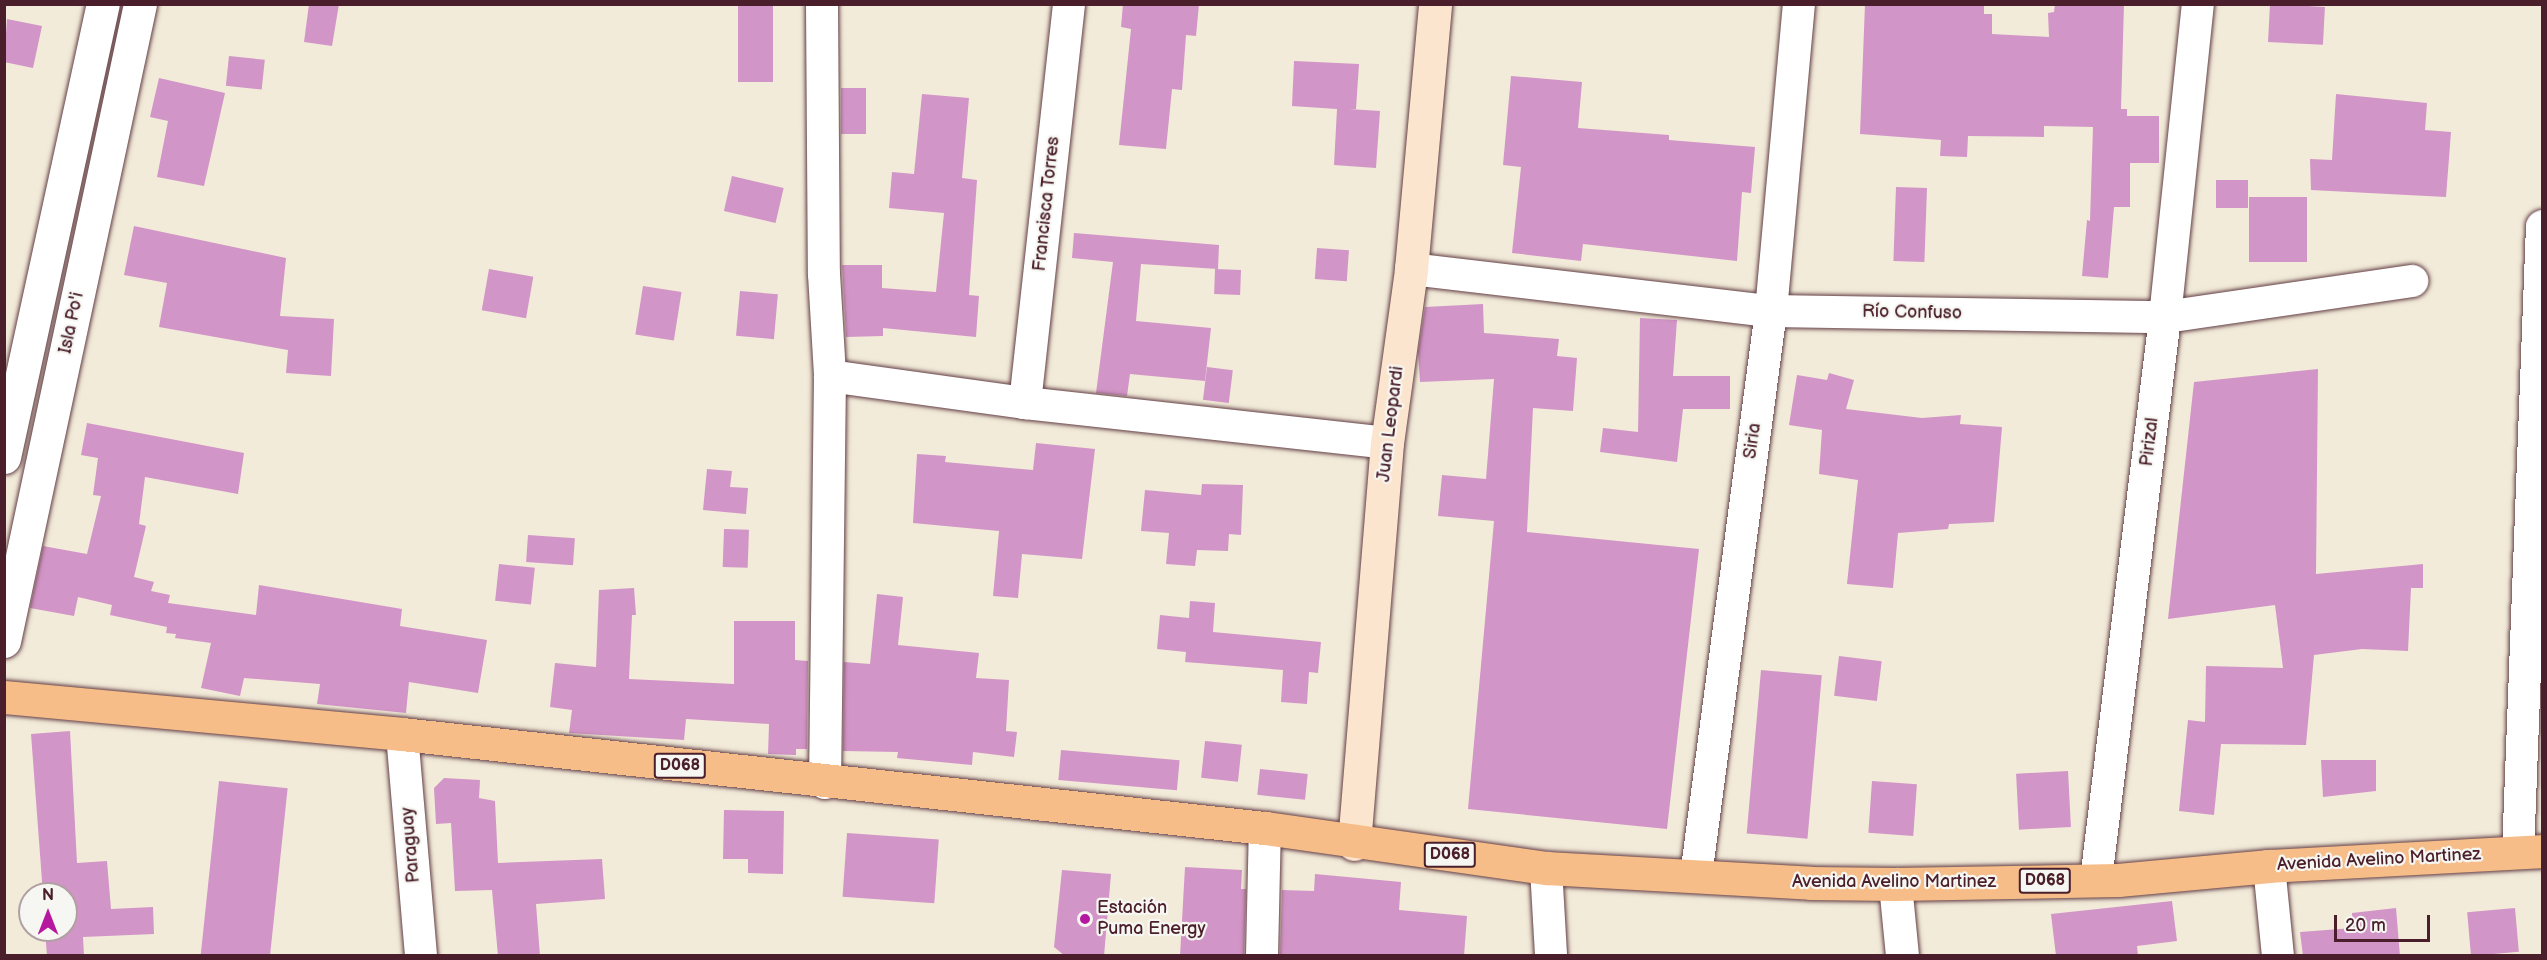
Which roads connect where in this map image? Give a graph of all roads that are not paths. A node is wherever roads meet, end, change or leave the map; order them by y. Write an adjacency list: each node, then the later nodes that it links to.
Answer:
1 (103, 4): 16 (street, Isla Po'i)
2 (140, 4): 17 (street, Isla Po'i)
3 (822, 4): 13 (street)
4 (1069, 4): 14 (street, Francisca Torres)
5 (1435, 4): 9 (main road, Juan Leopardi)
6 (1799, 4): 11 (street, Siria)
7 (2198, 4): 12 (street, Pirizal)
8 (2542, 226): 23 (street)
9 (1411, 269): 11 (street, Río Confuso); 15 (main road, Juan Leopardi)
10 (2412, 282): 12 (street, Río Confuso)
11 (1771, 311): 12 (street, Río Confuso); 26 (street, Siria)
12 (2165, 317): 27 (street, Pirizal)
13 (830, 376): 14 (street); 20 (street)
14 (1025, 403): 15 (street)
15 (1387, 443): 22 (main road, Juan Leopardi)
16 (4, 457)
17 (4, 641)
18 (4, 697): 19 (main road, D068)
19 (402, 734): 20 (main road, D068); 29 (street, Paraguay)
20 (825, 783): 21 (main road, D068)
21 (1265, 828): 22 (main road, D068); 30 (street)
22 (1354, 844): 25 (main road, Avenida Avelino Martinez / D068)
23 (2530, 852): 24 (main road, Avenida Avelino Martinez / D068)
24 (2269, 866): 27 (main road, Avenida Avelino Martinez / D068); 33 (street)
25 (1546, 868): 26 (main road, Avenida Avelino Martinez / D068); 31 (street)
26 (1696, 876): 28 (main road, Avenida Avelino Martinez / D068)
27 (2097, 880): 28 (main road, Avenida Avelino Martinez / D068)
28 (1895, 884): 32 (street)
29 (421, 956)
30 (1262, 956)
31 (1551, 956)
32 (1902, 956)
33 (2278, 956)

